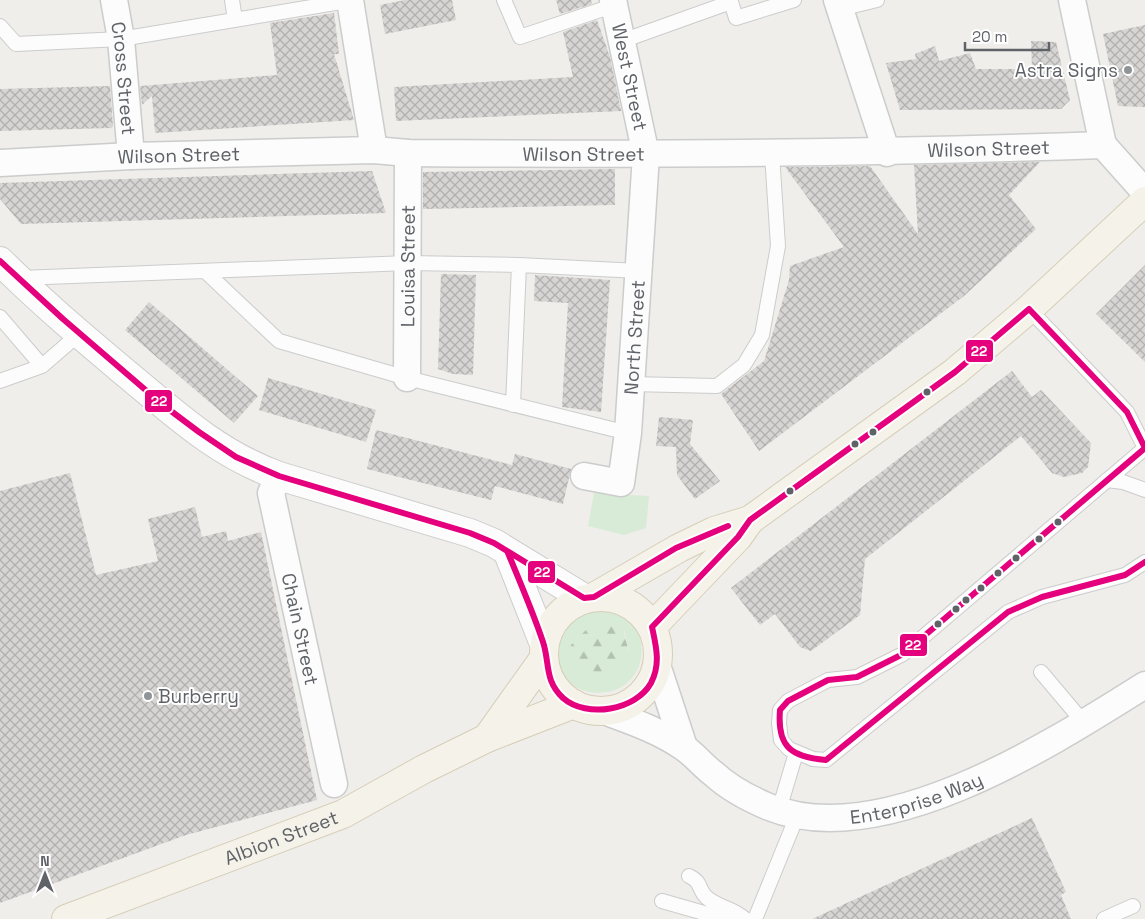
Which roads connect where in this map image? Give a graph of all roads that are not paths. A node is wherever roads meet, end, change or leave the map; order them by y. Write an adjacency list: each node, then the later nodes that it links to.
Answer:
1 (114, 0): 13 (street, Cross Street)
2 (232, 0): 11 (lane)
3 (351, 0): 11 (lane); 16 (street)
4 (504, 0): 9 (lane)
5 (794, 0): 8 (lane)
6 (877, 0): 10 (lane)
7 (1072, 0): 15 (street)
8 (730, 1): 14 (lane)
9 (614, 2): 14 (street, West Street)
10 (839, 5): 18 (street)
11 (235, 20): 13 (lane)
12 (0, 26): 13 (lane)
13 (120, 39): 21 (street, Cross Street)
14 (622, 41): 20 (street, West Street)
15 (1103, 145): 18 (street, Wilson Street); 23 (street)
16 (374, 150): 17 (street, Wilson Street); 21 (street, Wilson Street)
17 (408, 152): 20 (street, Wilson Street); 25 (street, Louisa Street)
18 (886, 152): 19 (street, Wilson Street)
19 (772, 154): 20 (street, Wilson Street); 36 (lane)
20 (646, 155): 28 (street, North Street)
21 (131, 156): 22 (street, Wilson Street)
22 (0, 163)
23 (1145, 192)
24 (1145, 201): 30 (main road)
25 (408, 263): 26 (lane); 29 (lane); 34 (street, Louisa Street)
26 (519, 265): 28 (lane); 37 (lane)
27 (8, 270): 29 (lane); 32 (street)
28 (639, 271): 36 (street, North Street)
29 (206, 272): 34 (lane)
30 (1029, 309): 39 (lane); 44 (main road)
31 (0, 317): 33 (lane)
32 (79, 334): 33 (lane); 40 (street)
33 (42, 366): 35 (lane)
34 (407, 378): 37 (lane)
35 (0, 380)
36 (631, 384): 38 (street, North Street)
37 (512, 405): 38 (lane)
38 (628, 433): 41 (street, North Street)
39 (1145, 448): 42 (lane)
40 (279, 476): 45 (street); 59 (street, Chain Street)
41 (584, 476)
42 (1107, 480): 43 (lane); 58 (lane)
43 (1145, 490)
44 (750, 520): 47 (main road); 48 (main road)
45 (508, 553): 47 (street); 49 (street)
46 (1145, 562): 58 (lane)
47 (590, 598): 48 (main road); 49 (main road)
48 (652, 627): 50 (main road)
49 (544, 651): 53 (main road); 56 (main road)
50 (657, 665): 54 (main road); 57 (street, Enterprise Way)
51 (1041, 672): 55 (lane)
52 (1145, 685): 55 (street, Enterprise Way)
53 (574, 704): 54 (main road); 56 (main road, Albion Street)
54 (604, 711): 57 (street, Enterprise Way)
55 (1084, 723): 60 (street, Enterprise Way)
56 (487, 738): 64 (main road, Albion Street)
57 (684, 747): 60 (street, Enterprise Way)
58 (796, 753): 60 (lane)
59 (334, 784)
60 (788, 813): 67 (lane)
61 (689, 876): 66 (lane)
62 (662, 901): 65 (lane)
63 (1133, 906): 68 (lane)
64 (66, 919)
65 (724, 919)
66 (745, 919)
67 (755, 919)
68 (1104, 919)

